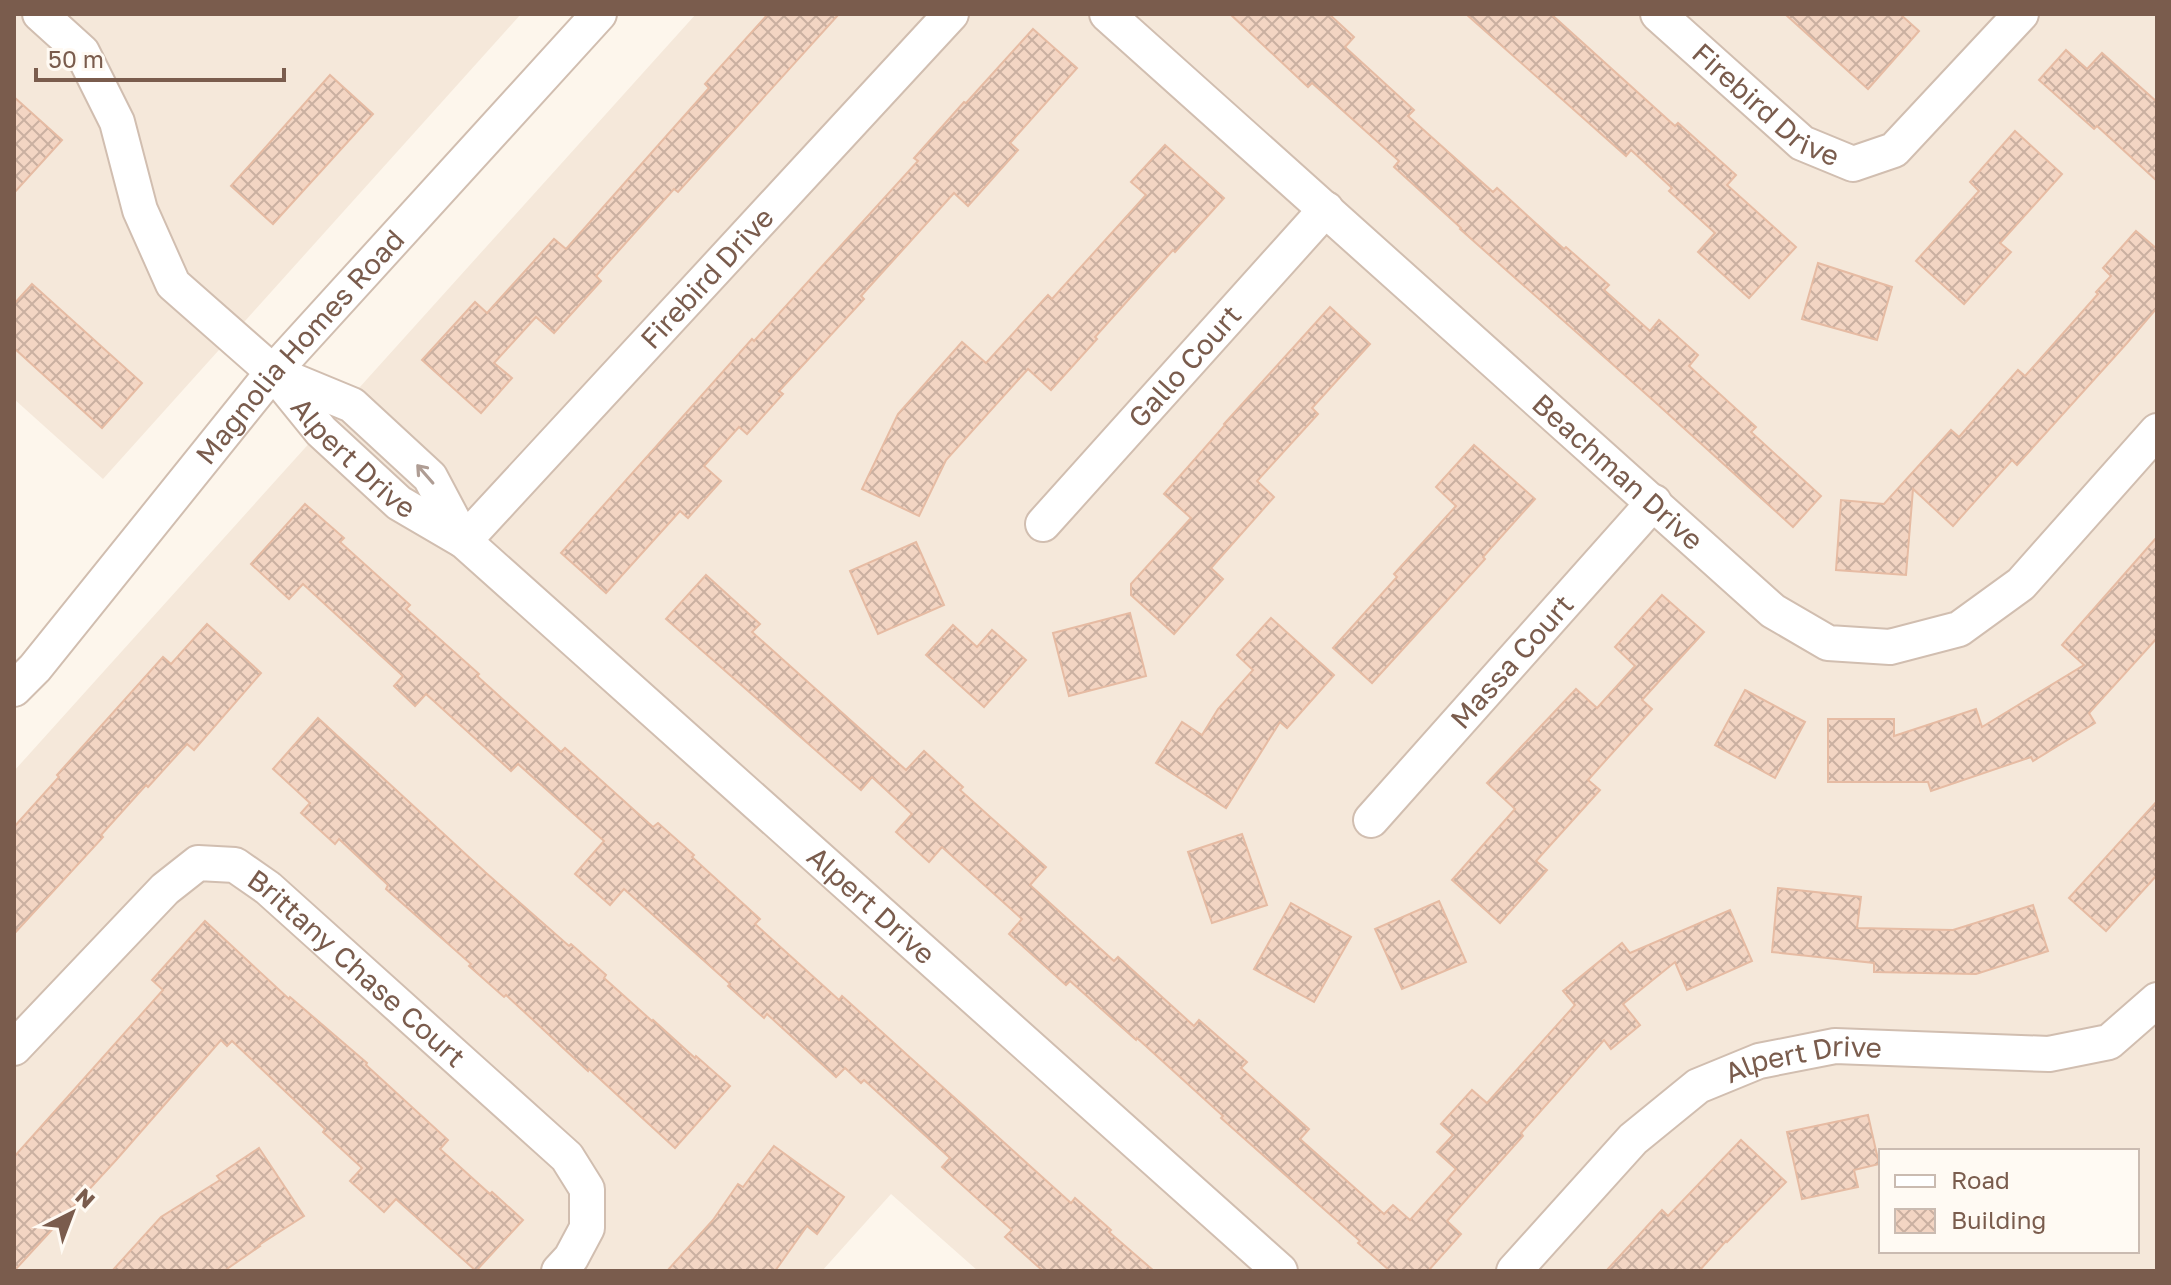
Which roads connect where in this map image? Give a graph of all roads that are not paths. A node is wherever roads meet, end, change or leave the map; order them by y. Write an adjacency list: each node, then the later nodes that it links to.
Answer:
1 (19, 14): 8 (street)
2 (40, 14): 10 (street, Alpert Drive)
3 (599, 14): 10 (street, Magnolia Homes Road)
4 (951, 14): 14 (street, Firebird Drive)
5 (1107, 14): 9 (street, Beachman Drive)
6 (1658, 14): 7 (street, Firebird Drive)
7 (2021, 14)
8 (14, 19)
9 (1326, 209): 12 (street, Beachman Drive); 13 (street, Gallo Court)
10 (273, 372): 14 (street, Alpert Drive); 15 (street, Magnolia Homes Road)
11 (2157, 431): 12 (street, Beachman Drive)
12 (1654, 502): 16 (street, Massa Court)
13 (1043, 524)
14 (464, 541): 20 (street, Alpert Drive)
15 (14, 689)
16 (1371, 820)
17 (2157, 1000): 21 (street, Alpert Drive)
18 (14, 1048): 19 (street, Brittany Chase Court)
19 (559, 1271)
20 (1280, 1271)
21 (1514, 1271)

